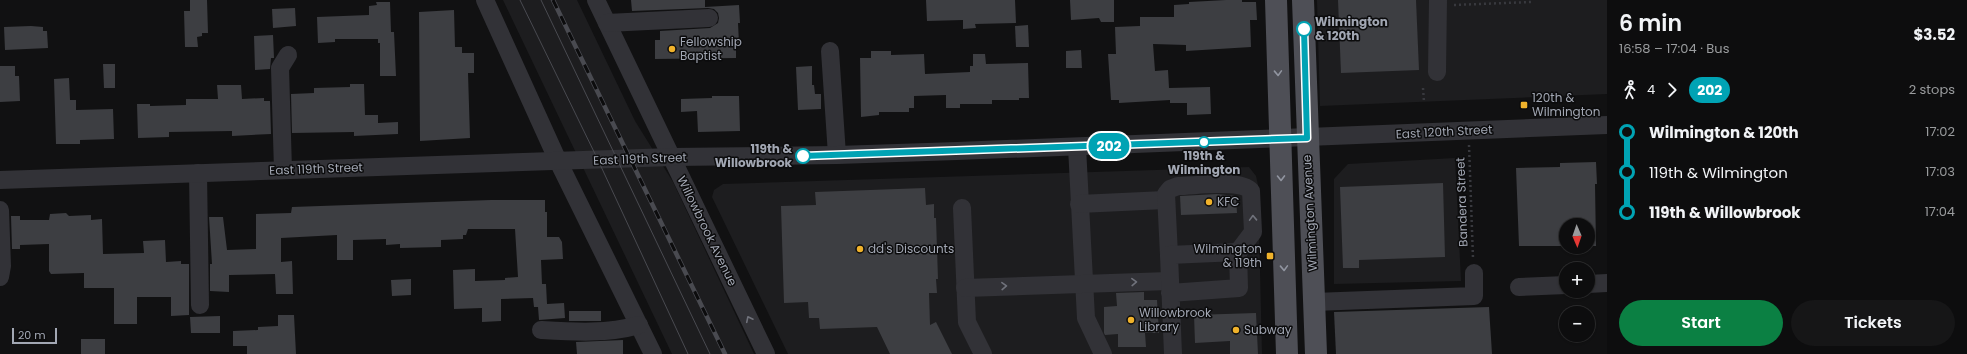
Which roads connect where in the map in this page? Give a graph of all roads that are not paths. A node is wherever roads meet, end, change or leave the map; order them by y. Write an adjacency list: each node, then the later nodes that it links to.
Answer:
1 (485, 0): 17 (street)
2 (596, 0): 7 (street, Willowbrook Avenue)
3 (1276, 0): 13 (main road, one-way to 13)
4 (1303, 0): 12 (main road, Wilmington Avenue)
5 (1445, 2): 10 (street)
6 (709, 18): 7 (street)
7 (607, 23): 16 (street, Willowbrook Avenue)
8 (830, 50): 15 (street)
9 (288, 55): 18 (street)
10 (1437, 72)
11 (1607, 125): 12 (street, East 120th Street)
12 (1307, 138): 13 (street, East 120th Street); 36 (main road, Wilmington Avenue)
13 (1280, 139): 14 (street, East 119th Street); 45 (main road, one-way to 45)
14 (1077, 147): 15 (street, East 119th Street); 22 (street)
15 (837, 155): 16 (street, East 119th Street)
16 (672, 157): 17 (street, East 119th Street); 41 (street, Willowbrook Avenue, one-way to 16)
17 (558, 161): 18 (street, East 119th Street); 38 (street)
18 (283, 170): 19 (street, East 119th Street)
19 (198, 173): 20 (street, East 119th Street); 37 (street)
20 (0, 180)
21 (1165, 200): 22 (street); 25 (street); 26 (street, one-way to 21)
22 (1079, 204): 29 (street)
23 (962, 208): 35 (street)
24 (0, 210): 28 (street)
25 (1168, 247): 26 (street); 33 (street)
26 (1238, 252): 33 (street)
27 (1474, 273): 36 (street)
28 (0, 277)
29 (1084, 283): 33 (street, one-way to 33); 35 (street, one-way to 29); 43 (street)
30 (1595, 284): 31 (street)
31 (1607, 284)
32 (1559, 285): 34 (street)
33 (1170, 287): 44 (street)
34 (1519, 287)
35 (965, 288): 42 (street)
36 (1314, 302): 46 (main road, Wilmington Avenue)
37 (200, 305)
38 (639, 325): 39 (street); 40 (street)
39 (542, 330)
40 (653, 354)
41 (766, 354)
42 (983, 354)
43 (1103, 354)
44 (1173, 354)
45 (1287, 354)
46 (1316, 354)

